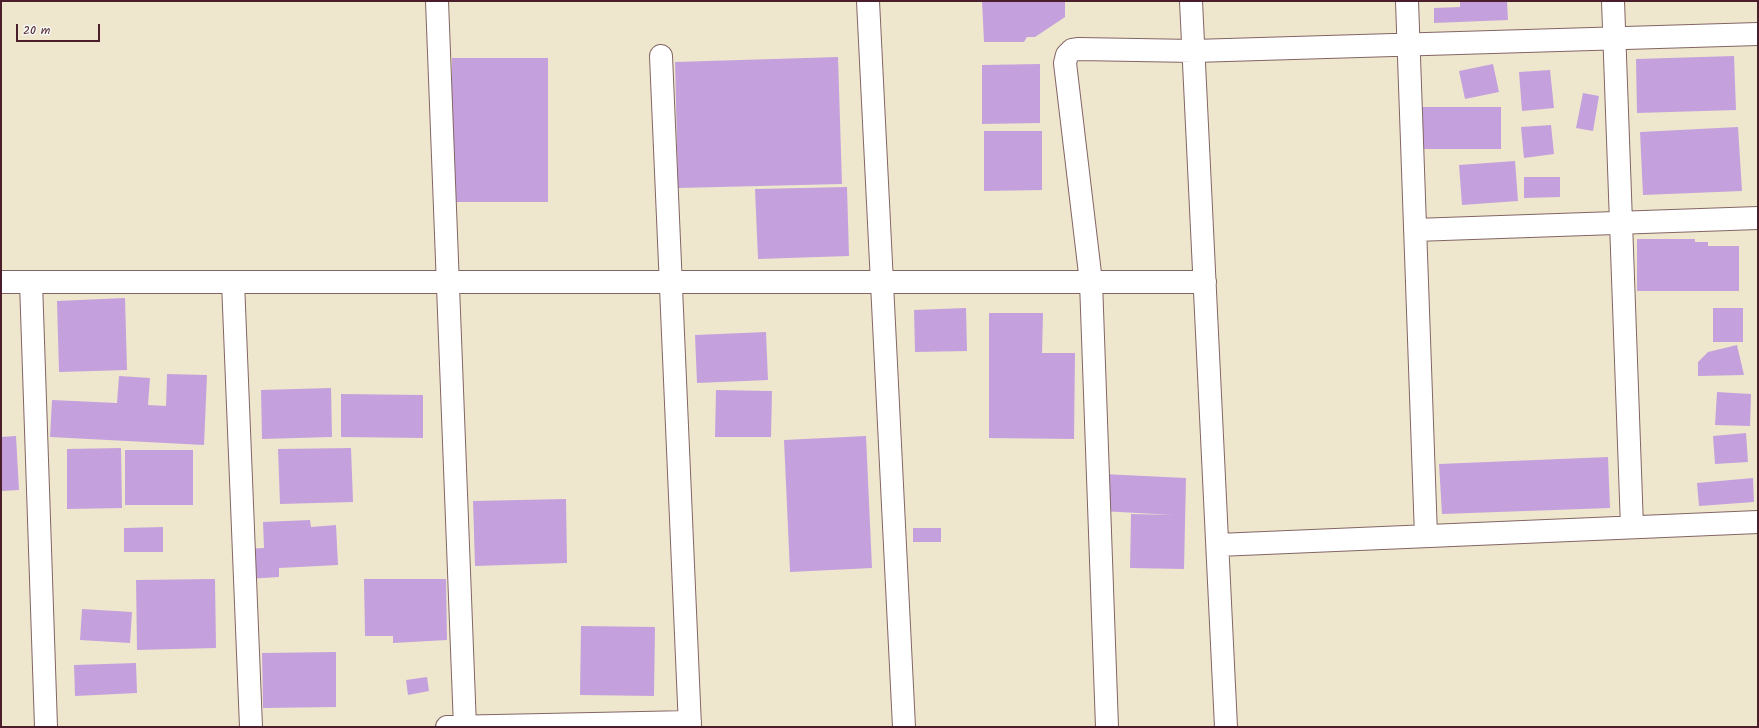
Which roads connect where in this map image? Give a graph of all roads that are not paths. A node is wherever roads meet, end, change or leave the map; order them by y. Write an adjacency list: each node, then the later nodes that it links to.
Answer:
1 (437, 1): 17 (street)
2 (868, 1): 19 (street)
3 (1191, 1): 9 (street)
4 (1407, 1): 8 (street)
5 (1613, 1): 7 (street)
6 (1758, 34): 7 (street)
7 (1614, 39): 8 (street); 12 (street)
8 (1409, 45): 9 (street); 13 (street)
9 (1194, 51): 20 (street); 21 (street)
10 (661, 56): 18 (street)
11 (1758, 218): 12 (street)
12 (1621, 222): 13 (street); 23 (street)
13 (1415, 230): 24 (street)
14 (1, 282): 15 (street)
15 (31, 282): 16 (street); 27 (street)
16 (233, 282): 17 (street); 28 (street)
17 (448, 282): 18 (street); 30 (street)
18 (671, 282): 19 (street); 26 (street)
19 (882, 282): 20 (street); 31 (street)
20 (1092, 282): 21 (street); 32 (street)
21 (1205, 282): 25 (street)
22 (1758, 522): 23 (street)
23 (1632, 527): 24 (street)
24 (1426, 536): 25 (street)
25 (1218, 545): 33 (street)
26 (690, 724): 30 (street)
27 (46, 727)
28 (251, 727)
29 (447, 727): 30 (street)
30 (465, 727)
31 (904, 727)
32 (1107, 727)
33 (1226, 727)

